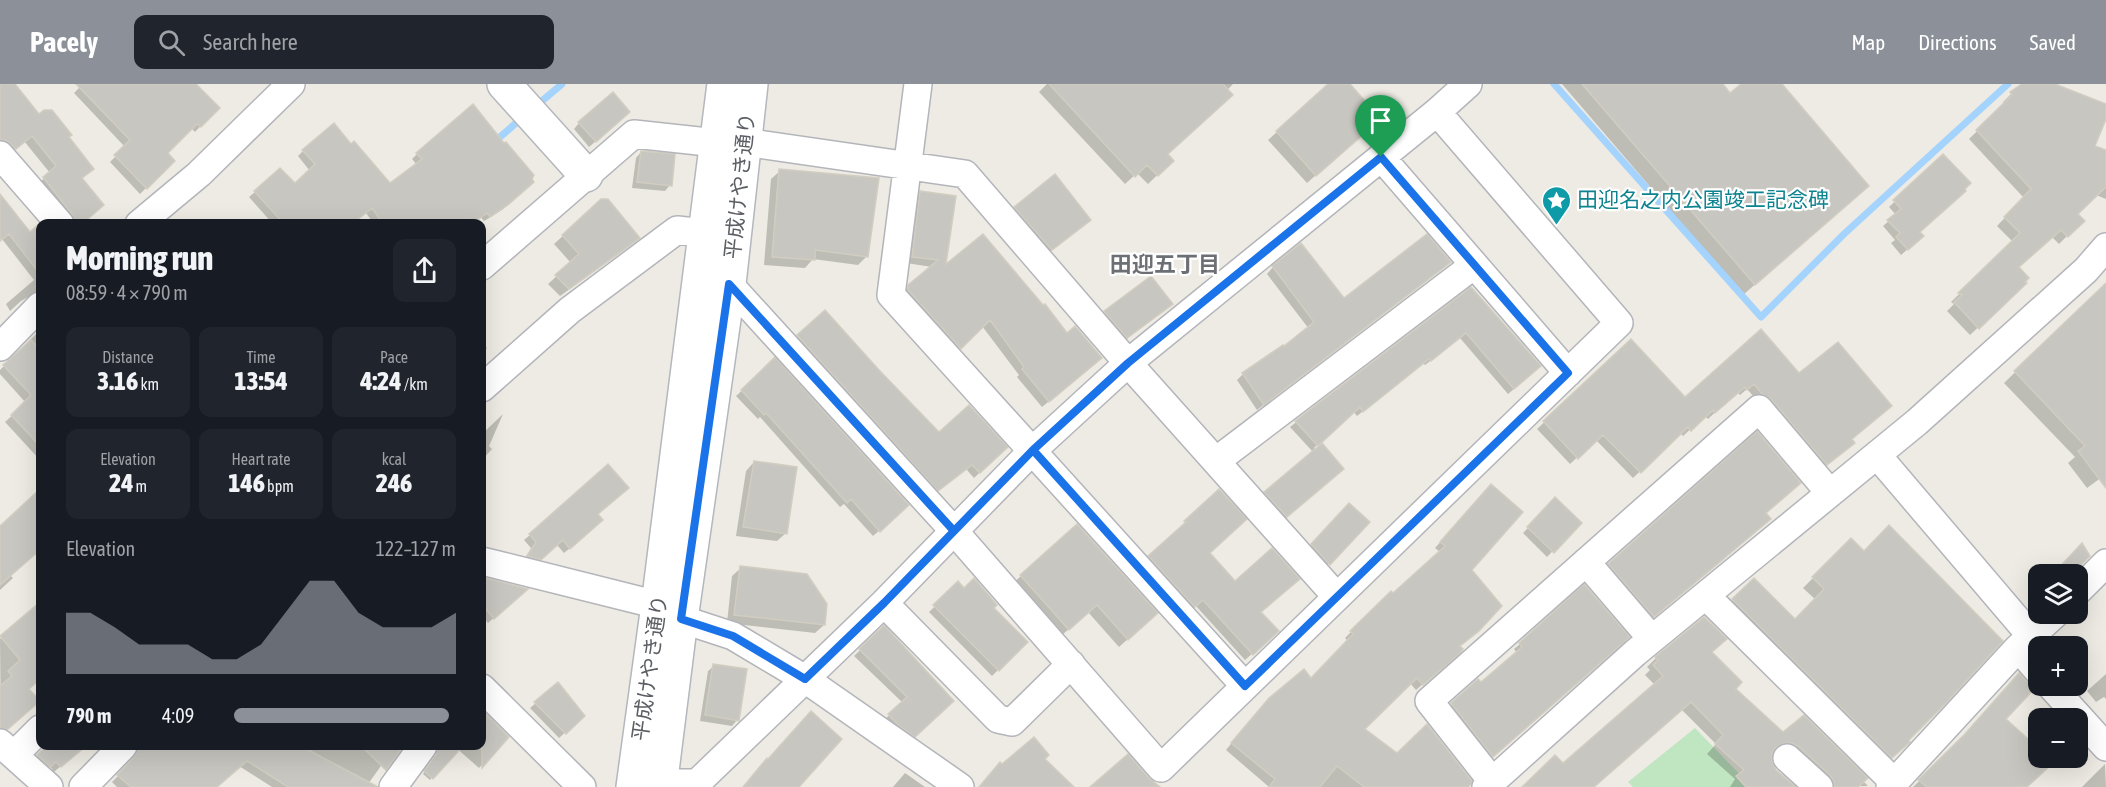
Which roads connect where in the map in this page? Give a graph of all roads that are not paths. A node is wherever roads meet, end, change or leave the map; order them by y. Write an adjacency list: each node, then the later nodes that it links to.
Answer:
1 (291, 84): 14 (street)
2 (724, 84): 8 (street, 平成けやき通り)
3 (752, 84): 8 (street, 平成けやき通り)
4 (918, 84): 11 (street)
5 (1468, 84): 7 (street)
6 (521, 103): 12 (street)
7 (1437, 112): 10 (street); 23 (street)
8 (730, 142): 11 (street); 12 (street); 15 (street, 平成けやき通り); 19 (street, 平成けやき通り)
9 (0, 155): 13 (street)
10 (1381, 157): 18 (street); 22 (street)
11 (908, 165): 22 (street); 25 (street)
12 (586, 175): 17 (street)
13 (56, 219)
14 (146, 219)
15 (705, 233): 24 (street); 37 (street, 平成けやき通り)
16 (2106, 248): 26 (street)
17 (486, 262)
18 (1474, 265): 23 (street); 27 (street)
19 (729, 284): 29 (street); 37 (street, 平成けやき通り)
20 (36, 310): 21 (street)
21 (0, 347)
22 (1128, 363): 25 (street); 27 (street)
23 (1568, 373): 35 (street)
24 (486, 384)
25 (1033, 450): 29 (street); 44 (street)
26 (1877, 455): 28 (street); 40 (street)
27 (1216, 461): 35 (street)
28 (1830, 493): 31 (street); 34 (street)
29 (954, 531): 36 (street); 42 (street)
30 (486, 562): 37 (street)
31 (1586, 562): 39 (street); 53 (street)
32 (2106, 562): 33 (street)
33 (2088, 581)
34 (1706, 596): 39 (street); 54 (street)
35 (1337, 597): 44 (street)
36 (884, 603): 42 (street); 43 (street)
37 (670, 612): 43 (street); 55 (street, 平成けやき通り)
38 (2045, 624): 40 (street)
39 (1652, 639): 53 (street)
40 (2025, 643): 41 (street); 54 (street)
41 (2028, 649)
42 (1071, 664): 44 (street)
43 (805, 679): 55 (street); 56 (street)
44 (1245, 686)
45 (486, 692): 60 (street)
46 (2060, 696): 48 (street)
47 (36, 731): 49 (street)
48 (2105, 743)
49 (7, 749): 57 (street)
50 (119, 750): 58 (street)
51 (420, 750): 59 (street)
52 (1787, 758): 61 (street)
53 (1489, 784)
54 (1892, 785)
55 (651, 786)
56 (957, 786)
57 (49, 787)
58 (83, 787)
59 (393, 787)
60 (582, 787)
61 (1819, 787)

